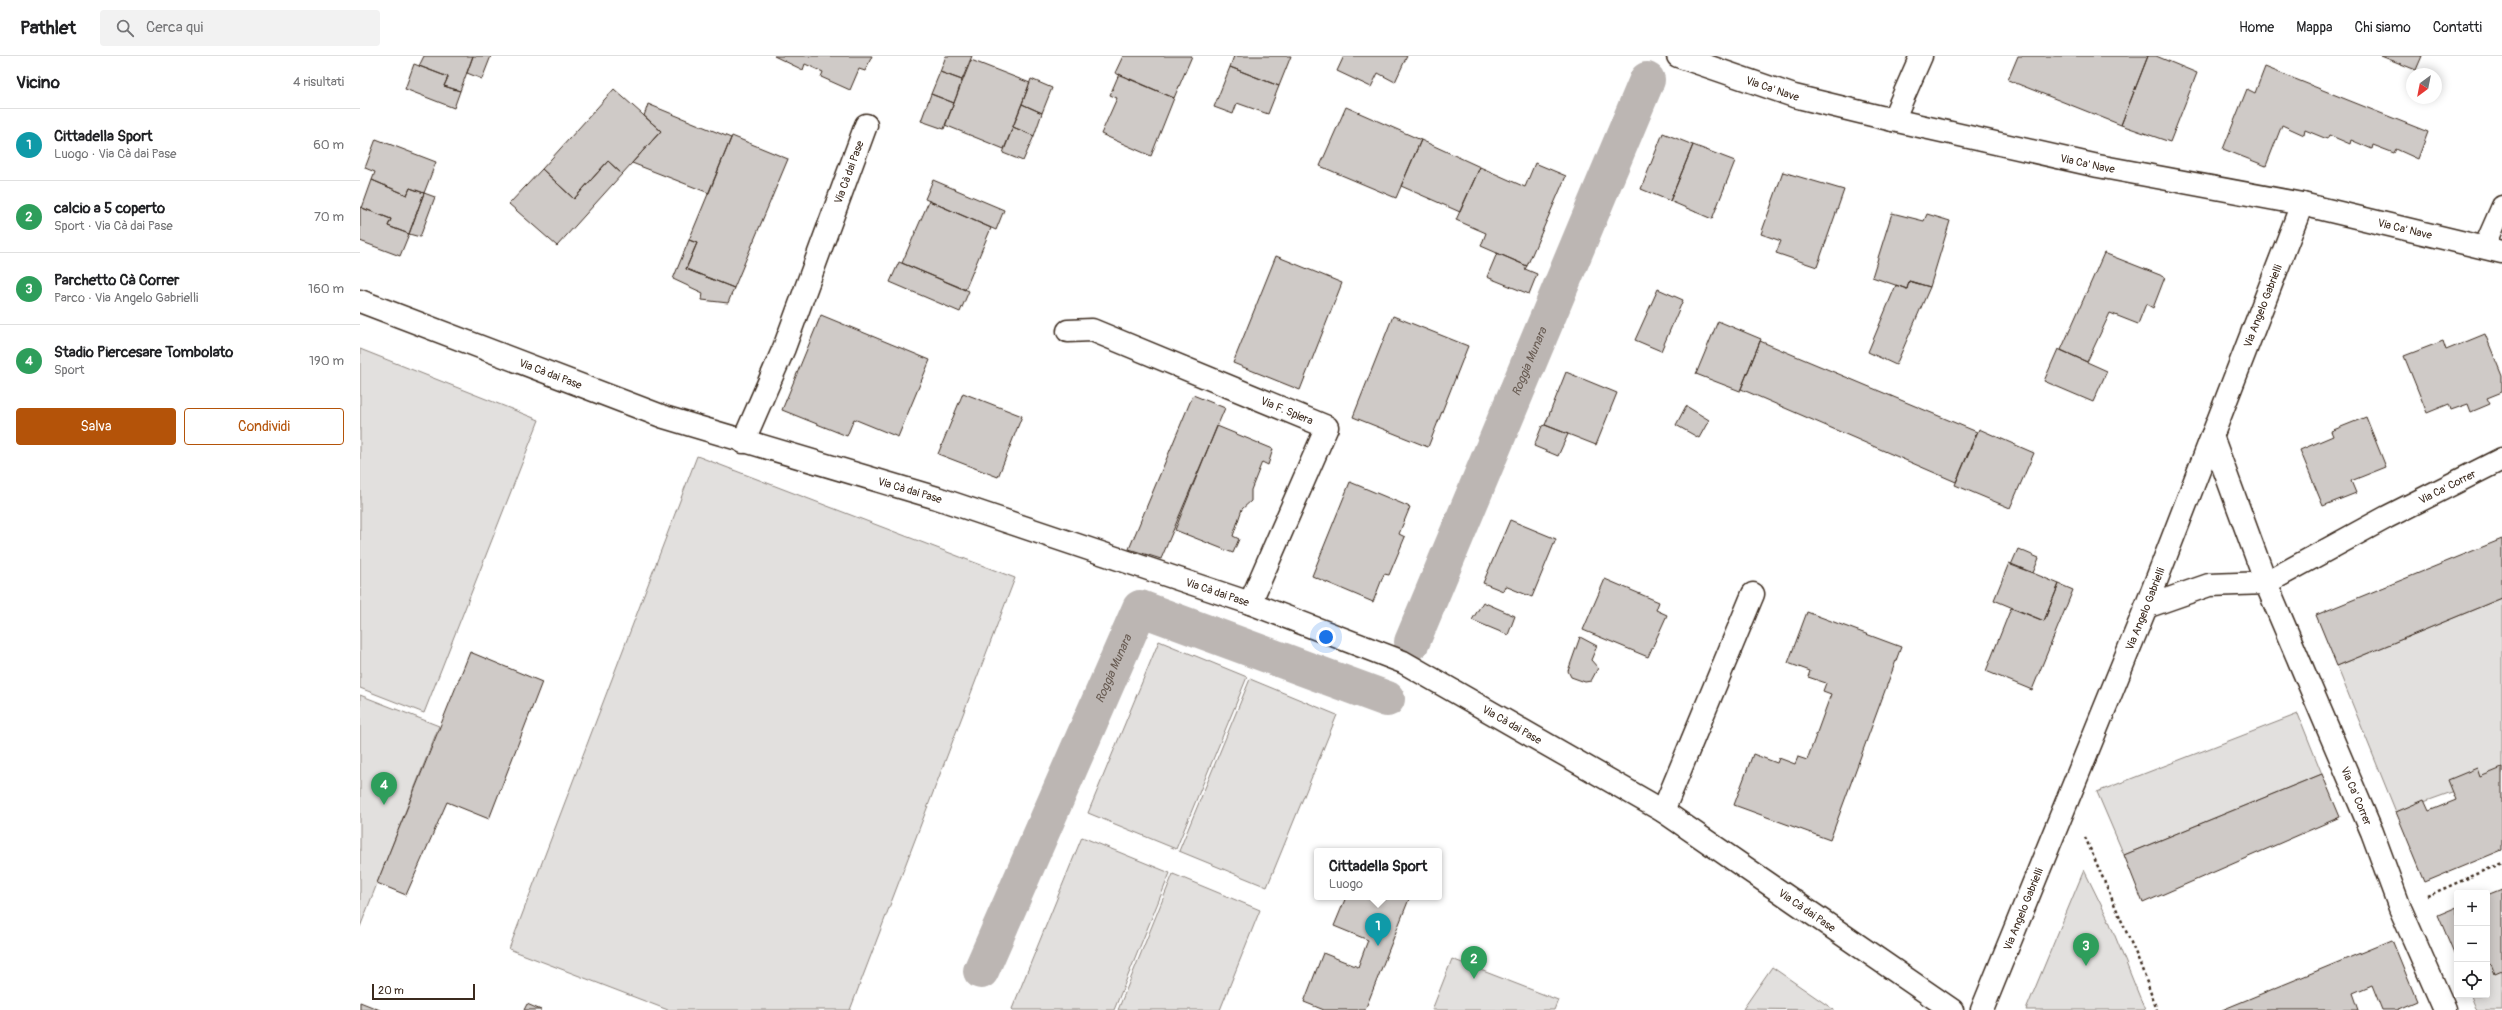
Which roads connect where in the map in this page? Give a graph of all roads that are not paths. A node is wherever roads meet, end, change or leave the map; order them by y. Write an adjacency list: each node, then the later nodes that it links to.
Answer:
1 (1678, 56): 3 (street, Via Ca' Nave)
2 (1921, 56): 3 (street)
3 (1893, 120): 5 (street, Via Ca' Nave)
4 (866, 125): 11 (street, Via Cà dai Pase)
5 (2302, 204): 7 (street, Via Ca' Nave); 10 (street, Via Angelo Gabrielli)
6 (2502, 206): 7 (lane)
7 (2493, 250)
8 (360, 301): 11 (street, Via Cà dai Pase)
9 (1068, 331): 15 (street, Via F. Spiera)
10 (2212, 436): 13 (street, Via Ca' Correr); 16 (street, Via Angelo Gabrielli)
11 (743, 442): 15 (street, Via Cà dai Pase)
12 (2502, 459): 13 (street, Via Ca' Correr)
13 (2266, 583): 16 (street, Via Ca' Correr); 20 (street, Via Ca' Correr)
14 (1753, 594): 17 (street)
15 (1250, 603): 17 (street, Via Cà dai Pase)
16 (2146, 607): 19 (street, Via Angelo Gabrielli)
17 (1663, 811): 18 (street, Via Cà dai Pase)
18 (1952, 1010)
19 (1982, 1010)
20 (2445, 1010)

